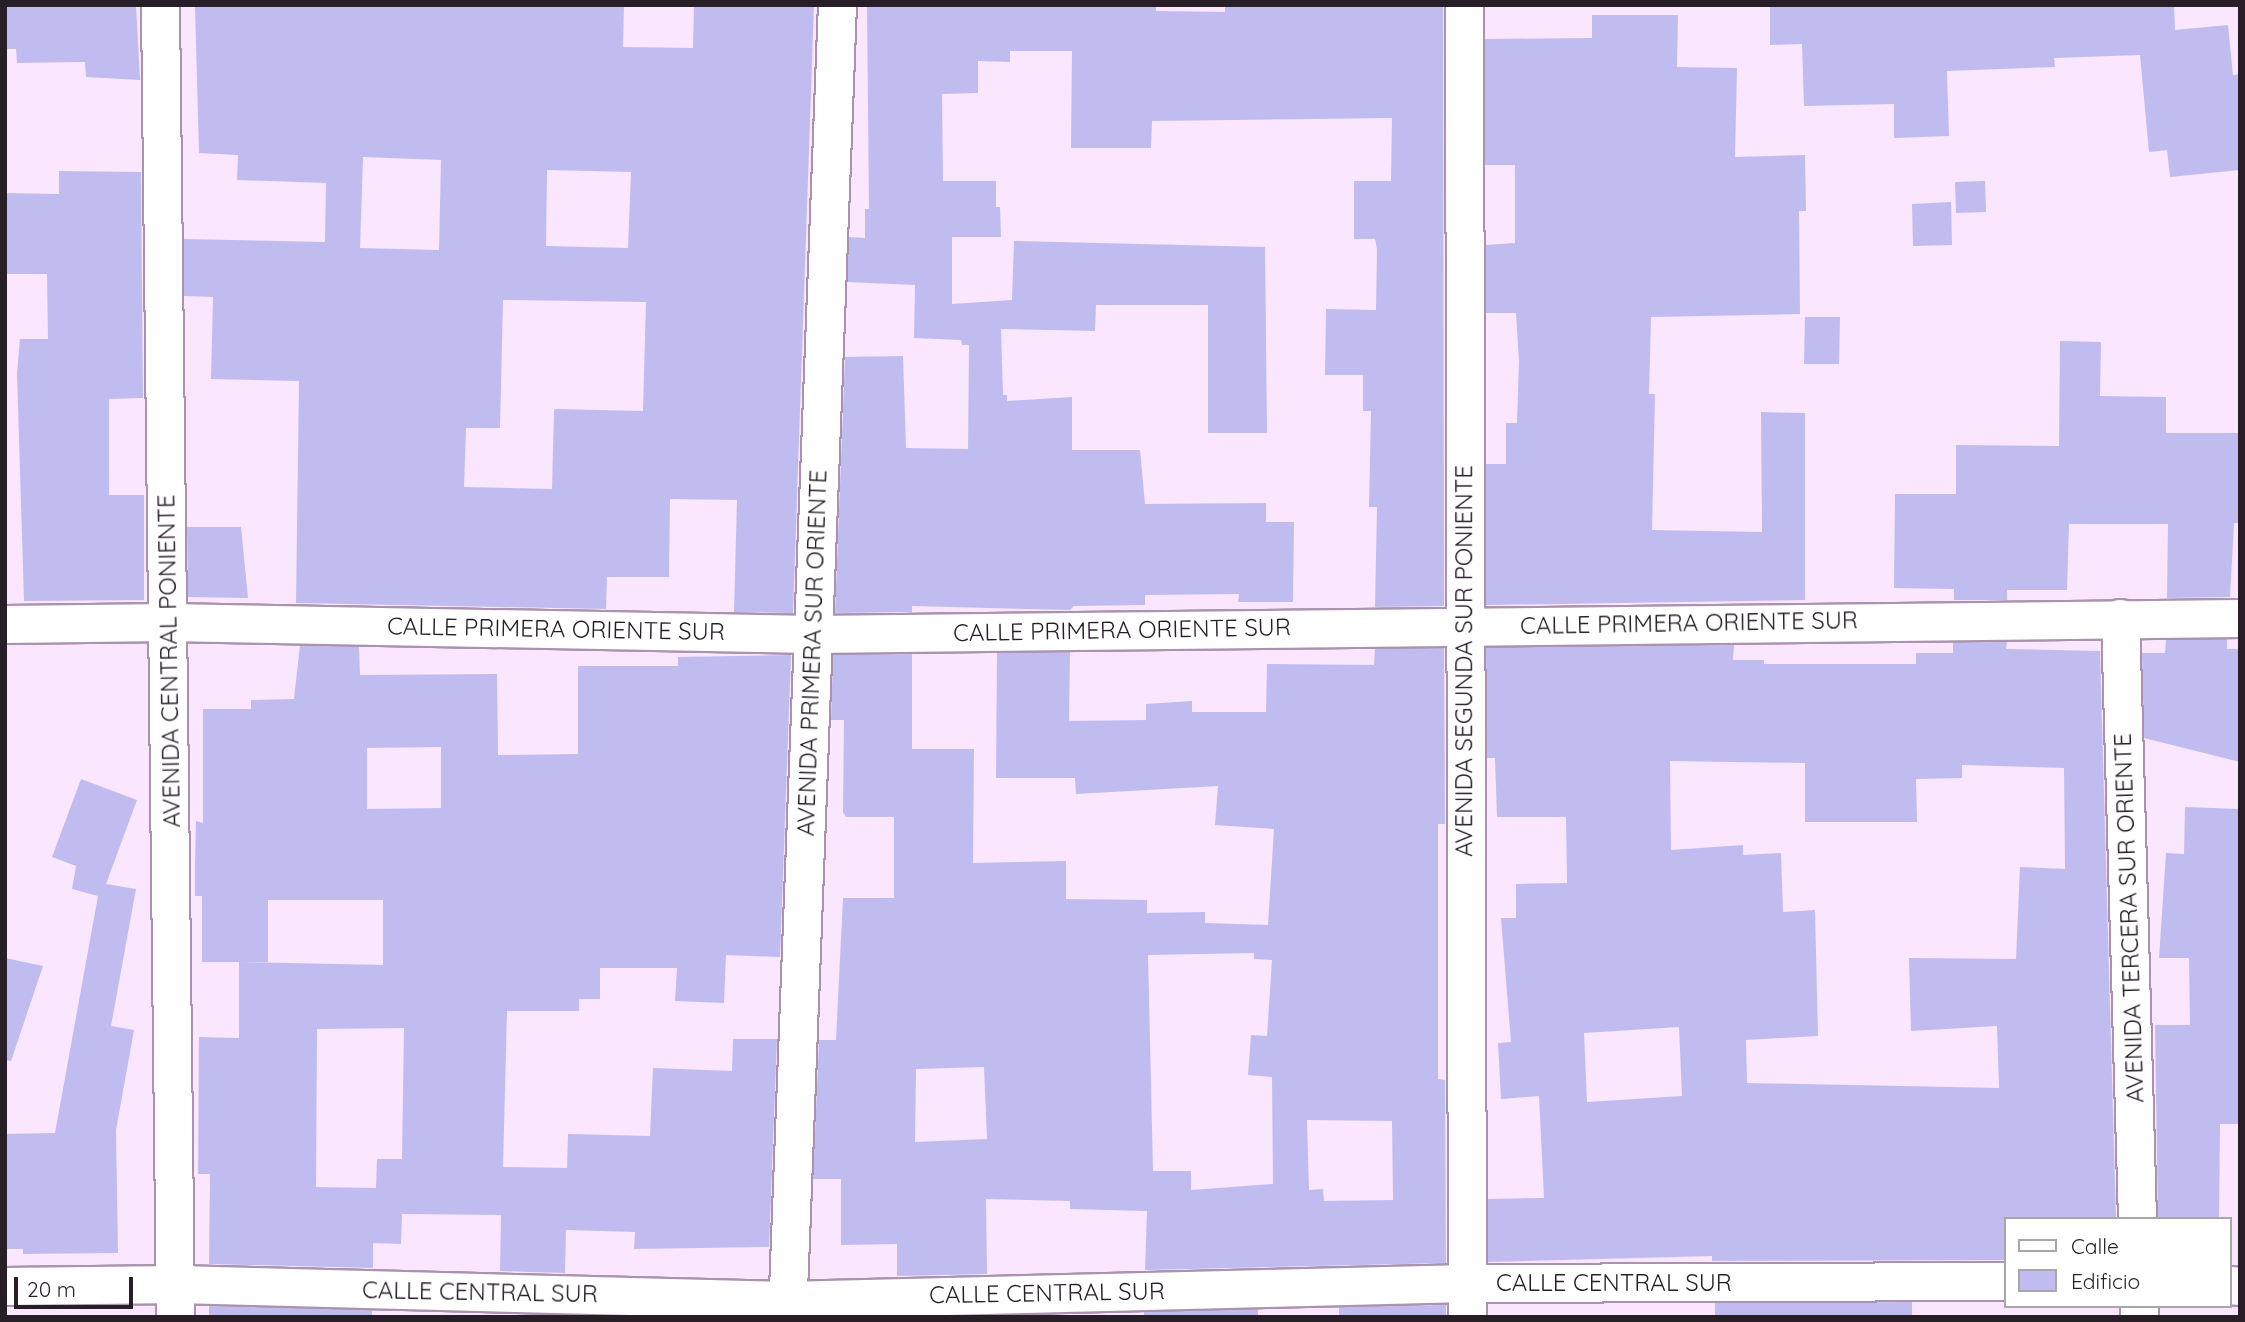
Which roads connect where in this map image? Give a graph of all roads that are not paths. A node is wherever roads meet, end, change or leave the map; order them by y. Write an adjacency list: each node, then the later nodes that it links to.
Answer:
1 (160, 5): 6 (street, AVENIDA CENTRAL PONIENTE)
2 (837, 5): 9 (street, AVENIDA PRIMERA SUR ORIENTE)
3 (1464, 5): 8 (street, AVENIDA SEGUNDA SUR PONIENTE)
4 (2120, 618): 5 (street, CALLE PRIMERA ORIENTE SUR); 8 (street, CALLE PRIMERA ORIENTE SUR); 10 (street, AVENIDA TERCERA SUR ORIENTE)
5 (2240, 618)
6 (169, 622): 7 (street, CALLE PRIMERA ORIENTE SUR); 9 (street, CALLE PRIMERA ORIENTE SUR); 13 (street, AVENIDA CENTRAL PONIENTE)
7 (5, 625)
8 (1463, 625): 9 (street, CALLE PRIMERA ORIENTE SUR); 14 (street, AVENIDA SEGUNDA SUR PONIENTE)
9 (813, 634): 15 (street, AVENIDA PRIMERA SUR ORIENTE)
10 (2137, 1217)
11 (2004, 1281): 14 (street, CALLE CENTRAL SUR)
12 (5, 1286): 13 (street, CALLE CENTRAL SUR)
13 (176, 1300): 15 (street, CALLE CENTRAL SUR)
14 (1467, 1300): 15 (street, CALLE CENTRAL SUR)
15 (786, 1308)

